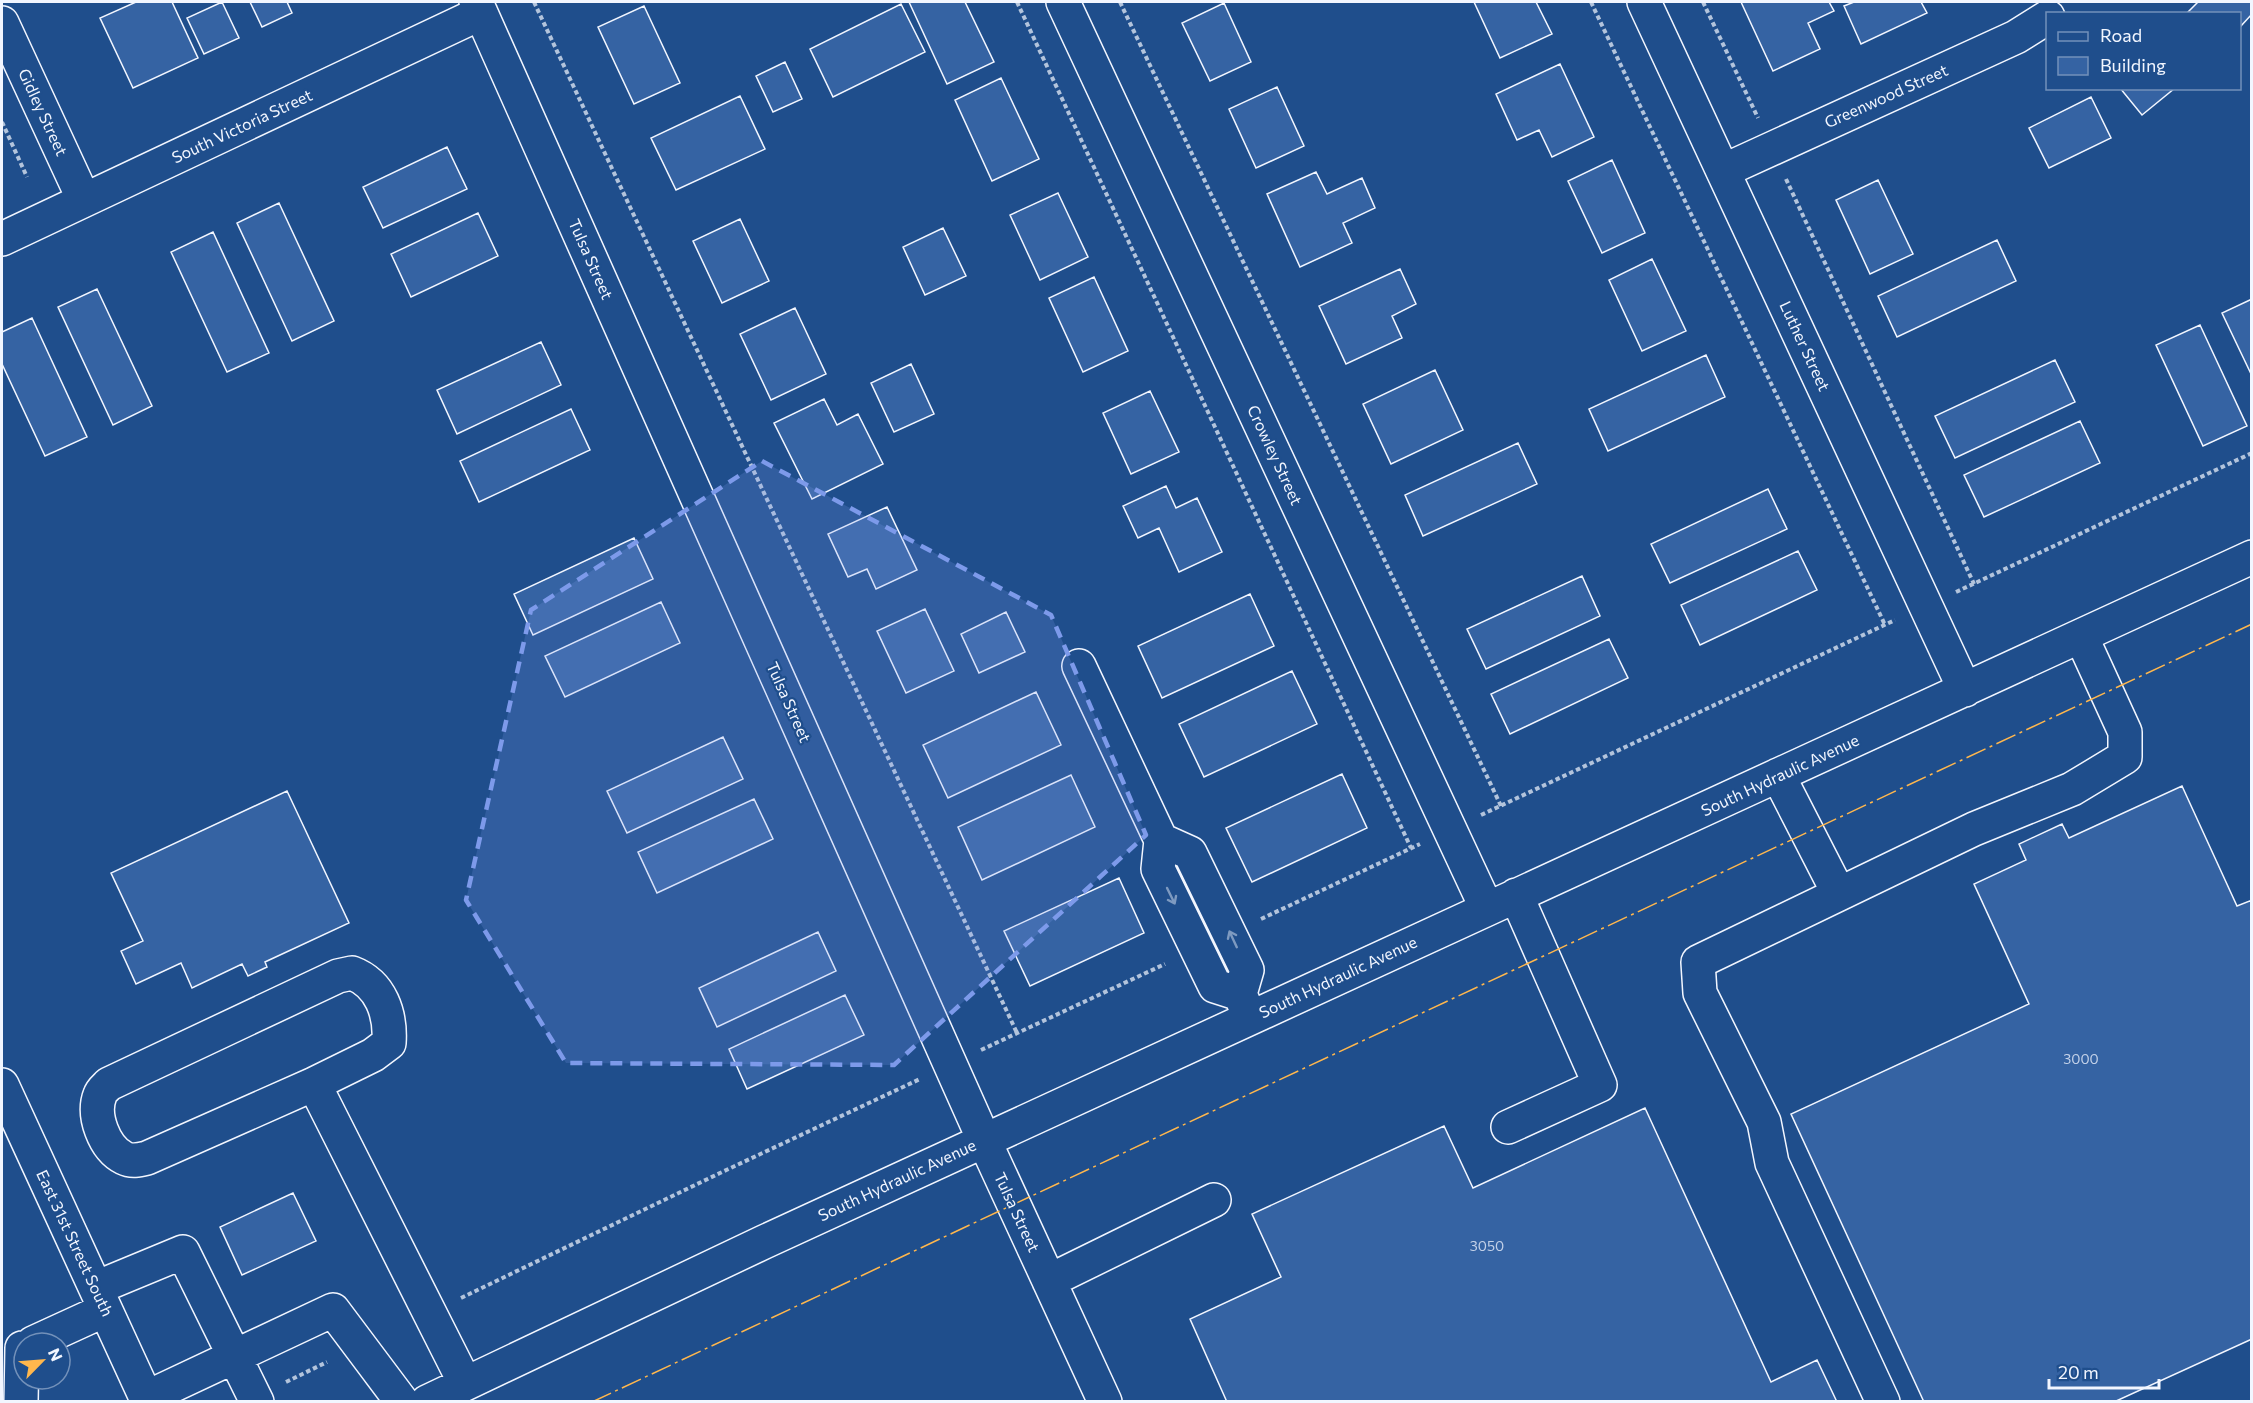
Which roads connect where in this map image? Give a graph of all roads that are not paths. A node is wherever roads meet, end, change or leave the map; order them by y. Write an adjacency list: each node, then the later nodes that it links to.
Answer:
1 (1063, 2): 18 (street, Crowley Street)
2 (1644, 2): 8 (street, Luther Street)
3 (2071, 2): 5 (street)
4 (479, 7): 9 (street, South Victoria Street); 23 (street, Tulsa Street)
5 (2056, 12)
6 (2046, 18): 8 (street, Greenwood Street)
7 (2, 24): 9 (street, Gidley Street)
8 (1723, 171): 14 (street, Luther Street)
9 (84, 200): 10 (street, South Victoria Street)
10 (2, 239)
11 (2249, 565): 12 (street, South Hydraulic Avenue)
12 (2081, 636): 14 (street, South Hydraulic Avenue); 16 (street)
13 (1079, 666): 19 (street)
14 (1965, 690): 15 (street, South Hydraulic Avenue)
15 (1778, 775): 16 (street); 17 (street, South Hydraulic Avenue)
16 (1839, 894): 35 (street)
17 (1516, 896): 18 (street, South Hydraulic Avenue); 22 (street)
18 (1487, 909): 19 (street, South Hydraulic Avenue)
19 (1245, 1006): 23 (street, South Hydraulic Avenue)
20 (314, 1083): 20 (street); 29 (street)
21 (2, 1085): 26 (street, East 31st Street South)
22 (1508, 1127)
23 (984, 1140): 25 (street, Tulsa Street); 29 (street, South Hydraulic Avenue)
24 (1214, 1200): 25 (street)
25 (1049, 1281): 34 (street, Tulsa Street)
26 (100, 1299): 27 (street); 28 (street); 30 (street, East 31st Street South)
27 (49, 1331)
28 (236, 1356): 30 (street); 31 (street); 32 (street)
29 (465, 1383): 33 (street, South Hydraulic Avenue)
30 (147, 1400)
31 (257, 1401)
32 (402, 1401)
33 (427, 1401)
34 (1105, 1401)
35 (1883, 1401)

